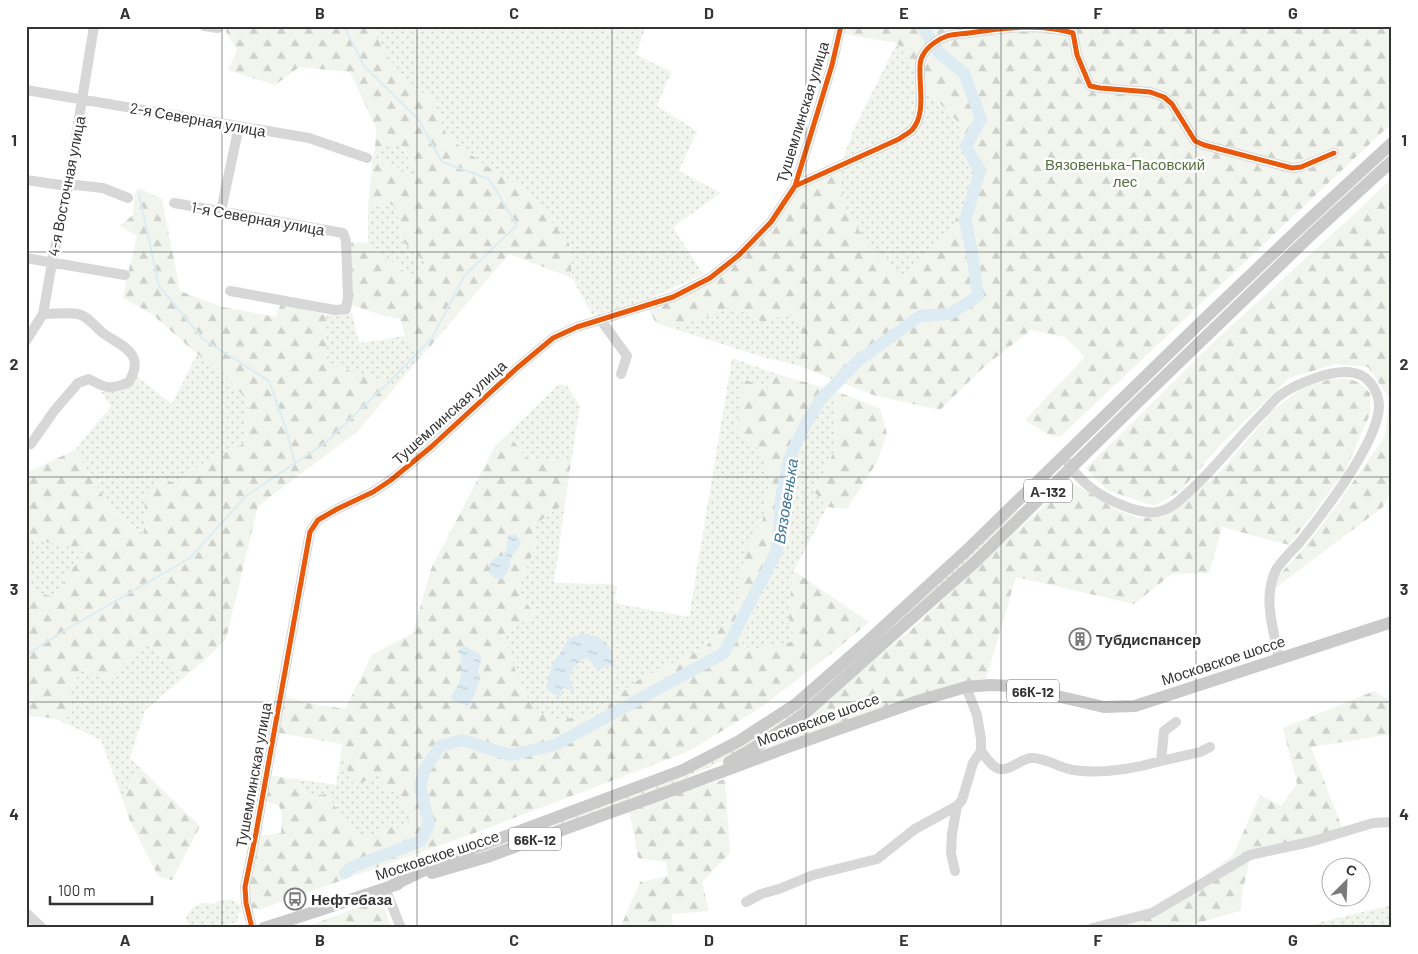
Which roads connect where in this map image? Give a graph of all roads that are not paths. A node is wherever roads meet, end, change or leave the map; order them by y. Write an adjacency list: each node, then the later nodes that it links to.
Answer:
1 (94, 26): 7 (street, 4-я Восточная улица)
2 (204, 26): 4 (street)
3 (841, 26): 15 (street, Тушемлинская улица)
4 (218, 28)
5 (1075, 29): 10 (street); 15 (street)
6 (26, 90): 7 (street, 2-я Северная улица)
7 (82, 100): 8 (street, 2-я Северная улица); 14 (street, 4-я Восточная улица)
8 (239, 126): 11 (street, 2-я Северная улица); 18 (street)
9 (1392, 143): 28 (main road, А-132)
10 (1334, 153)
11 (367, 158)
12 (1392, 161): 29 (main road, А-132)
13 (26, 180): 14 (street)
14 (68, 186): 16 (street); 20 (street, 4-я Восточная улица)
15 (795, 186): 24 (street, Тушемлинская улица)
16 (128, 198)
17 (174, 203): 18 (street, 1-я Северная улица)
18 (221, 211): 22 (street, 1-я Северная улица)
19 (26, 258): 20 (street)
20 (52, 262): 21 (street); 23 (street, 4-я Восточная улица)
21 (125, 275)
22 (230, 291)
23 (43, 314): 25 (street, 4-я Восточная улица); 27 (street)
24 (600, 319): 26 (street); 45 (street, Тушемлинская улица)
25 (26, 341)
26 (622, 374)
27 (26, 445)
28 (1064, 456): 29 (street); 41 (main road, А-132)
29 (1071, 468): 31 (street); 37 (main road, А-132)
30 (1392, 622): 31 (main road, Московское шоссе / 66К-12)
31 (1279, 659): 32 (main road, Московское шоссе / 66К-12)
32 (966, 687): 35 (street); 37 (main road, Московское шоссе / 66К-12)
33 (1176, 722): 36 (street)
34 (1210, 747): 36 (street)
35 (981, 751): 36 (street); 38 (street)
36 (1161, 761)
37 (678, 788): 41 (main road, Московское шоссе / 66К-12)
38 (957, 806): 40 (street); 42 (street)
39 (1392, 822): 48 (street)
40 (955, 871)
41 (388, 887): 46 (main road, Московское шоссе); 47 (street)
42 (746, 902)
43 (26, 913): 44 (street)
44 (42, 928)
45 (252, 928)
46 (264, 928)
47 (401, 928)
48 (1093, 928)

